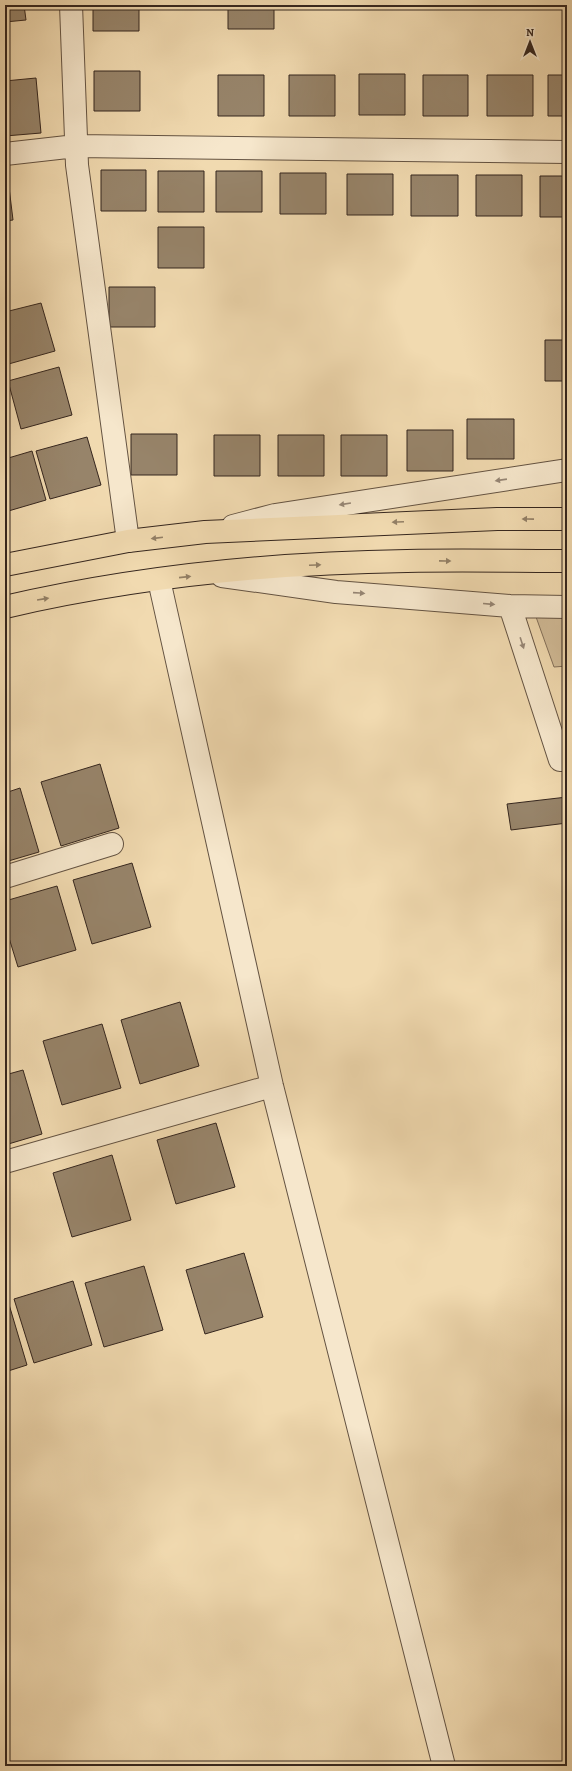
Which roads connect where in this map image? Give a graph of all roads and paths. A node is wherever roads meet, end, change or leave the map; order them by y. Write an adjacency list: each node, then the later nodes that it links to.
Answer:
1 (71, 5): 2 (street)
2 (76, 146): 3 (street); 4 (street); 8 (street)
3 (567, 152)
4 (5, 154)
5 (567, 470): 7 (street, one-way to 7)
6 (567, 520): 7 (main road, one-way to 7)
7 (205, 532): 8 (main road, one-way to 8)
8 (128, 541): 10 (main road)
9 (567, 561): 11 (main road, one-way to 9)
10 (5, 565)
11 (209, 574): 12 (main road, one-way to 11); 13 (street, one-way to 13)
12 (158, 580): 14 (main road, one-way to 12); 19 (street)
13 (510, 606): 15 (street); 16 (street, one-way to 16)
14 (5, 607)
15 (567, 607)
16 (567, 760)
17 (112, 844): 18 (street)
18 (5, 876)
19 (272, 1086): 20 (street); 21 (street)
20 (5, 1162)
21 (444, 1766)

